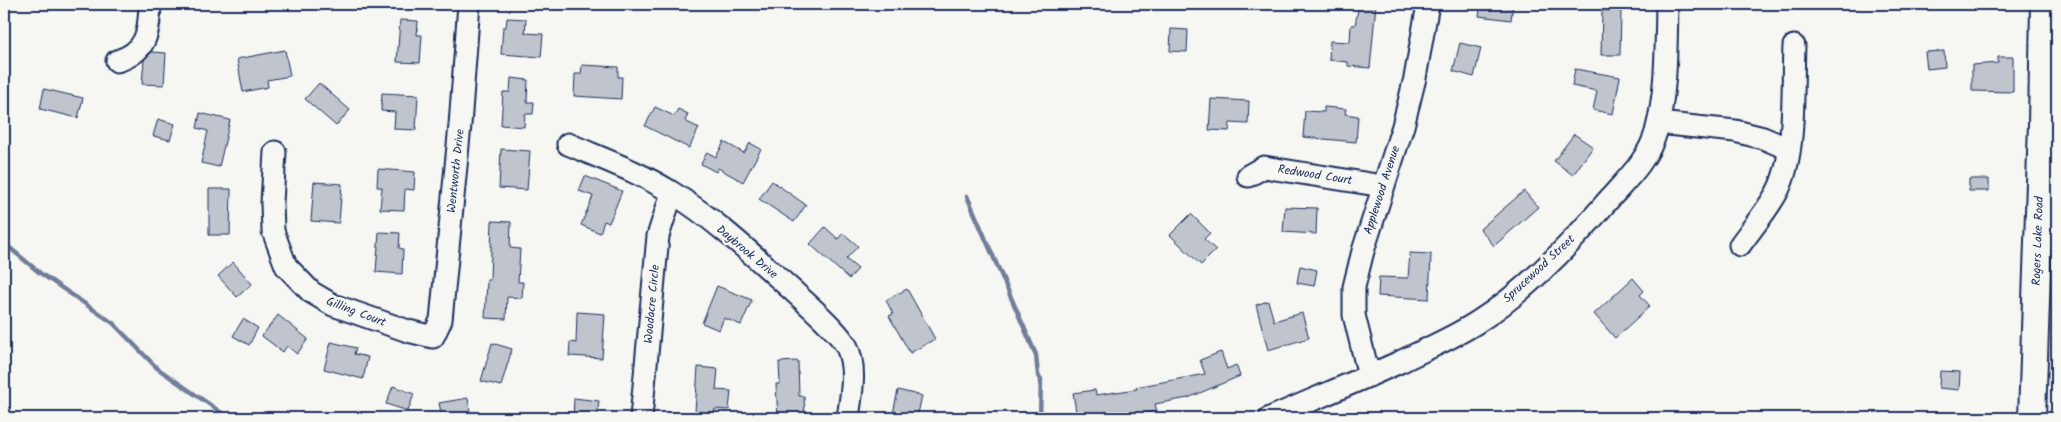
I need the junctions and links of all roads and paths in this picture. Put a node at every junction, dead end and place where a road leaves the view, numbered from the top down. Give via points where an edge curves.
1 (150, 4) edge
2 (469, 4) edge
3 (1428, 4) edge
4 (1667, 4) edge
5 (2044, 4) edge
6 (1794, 46) dead end
7 (117, 61) dead end
8 (1658, 123) junction
9 (568, 144) dead end
10 (1789, 149) junction
11 (276, 152) dead end
12 (1248, 176) dead end
13 (1383, 186) junction
14 (672, 192) junction
15 (1740, 244) dead end
16 (433, 337) joint
17 (1368, 376) junction
18 (641, 418) edge
19 (848, 418) edge
20 (1270, 418) edge
21 (2032, 418) edge

1 - 7 street via 149,25 143,45 130,57
2 - 16 street, Wentworth Drive via 441,320
3 - 13 street, Applewood Avenue via 1415,78
4 - 8 street, Sprucewood Street
5 - 21 main road, Rogers Lake Road
6 - 10 street
8 - 10 street via 1735,131
8 - 17 street, Sprucewood Street via 1649,150 1638,166 1542,269 1480,320
9 - 14 street, Daybrook Drive
10 - 15 street via 1787,167 1776,194
11 - 16 street, Gilling Court via 273,231 286,266 311,292 332,305
12 - 13 street, Redwood Court via 1264,167
13 - 17 street, Applewood Avenue via 1354,287 1354,315
14 - 18 street, Woodacre Circle via 658,236
14 - 19 street, Daybrook Drive via 739,242 804,300 840,338 847,347 852,369
17 - 20 street, Sprucewood Street

